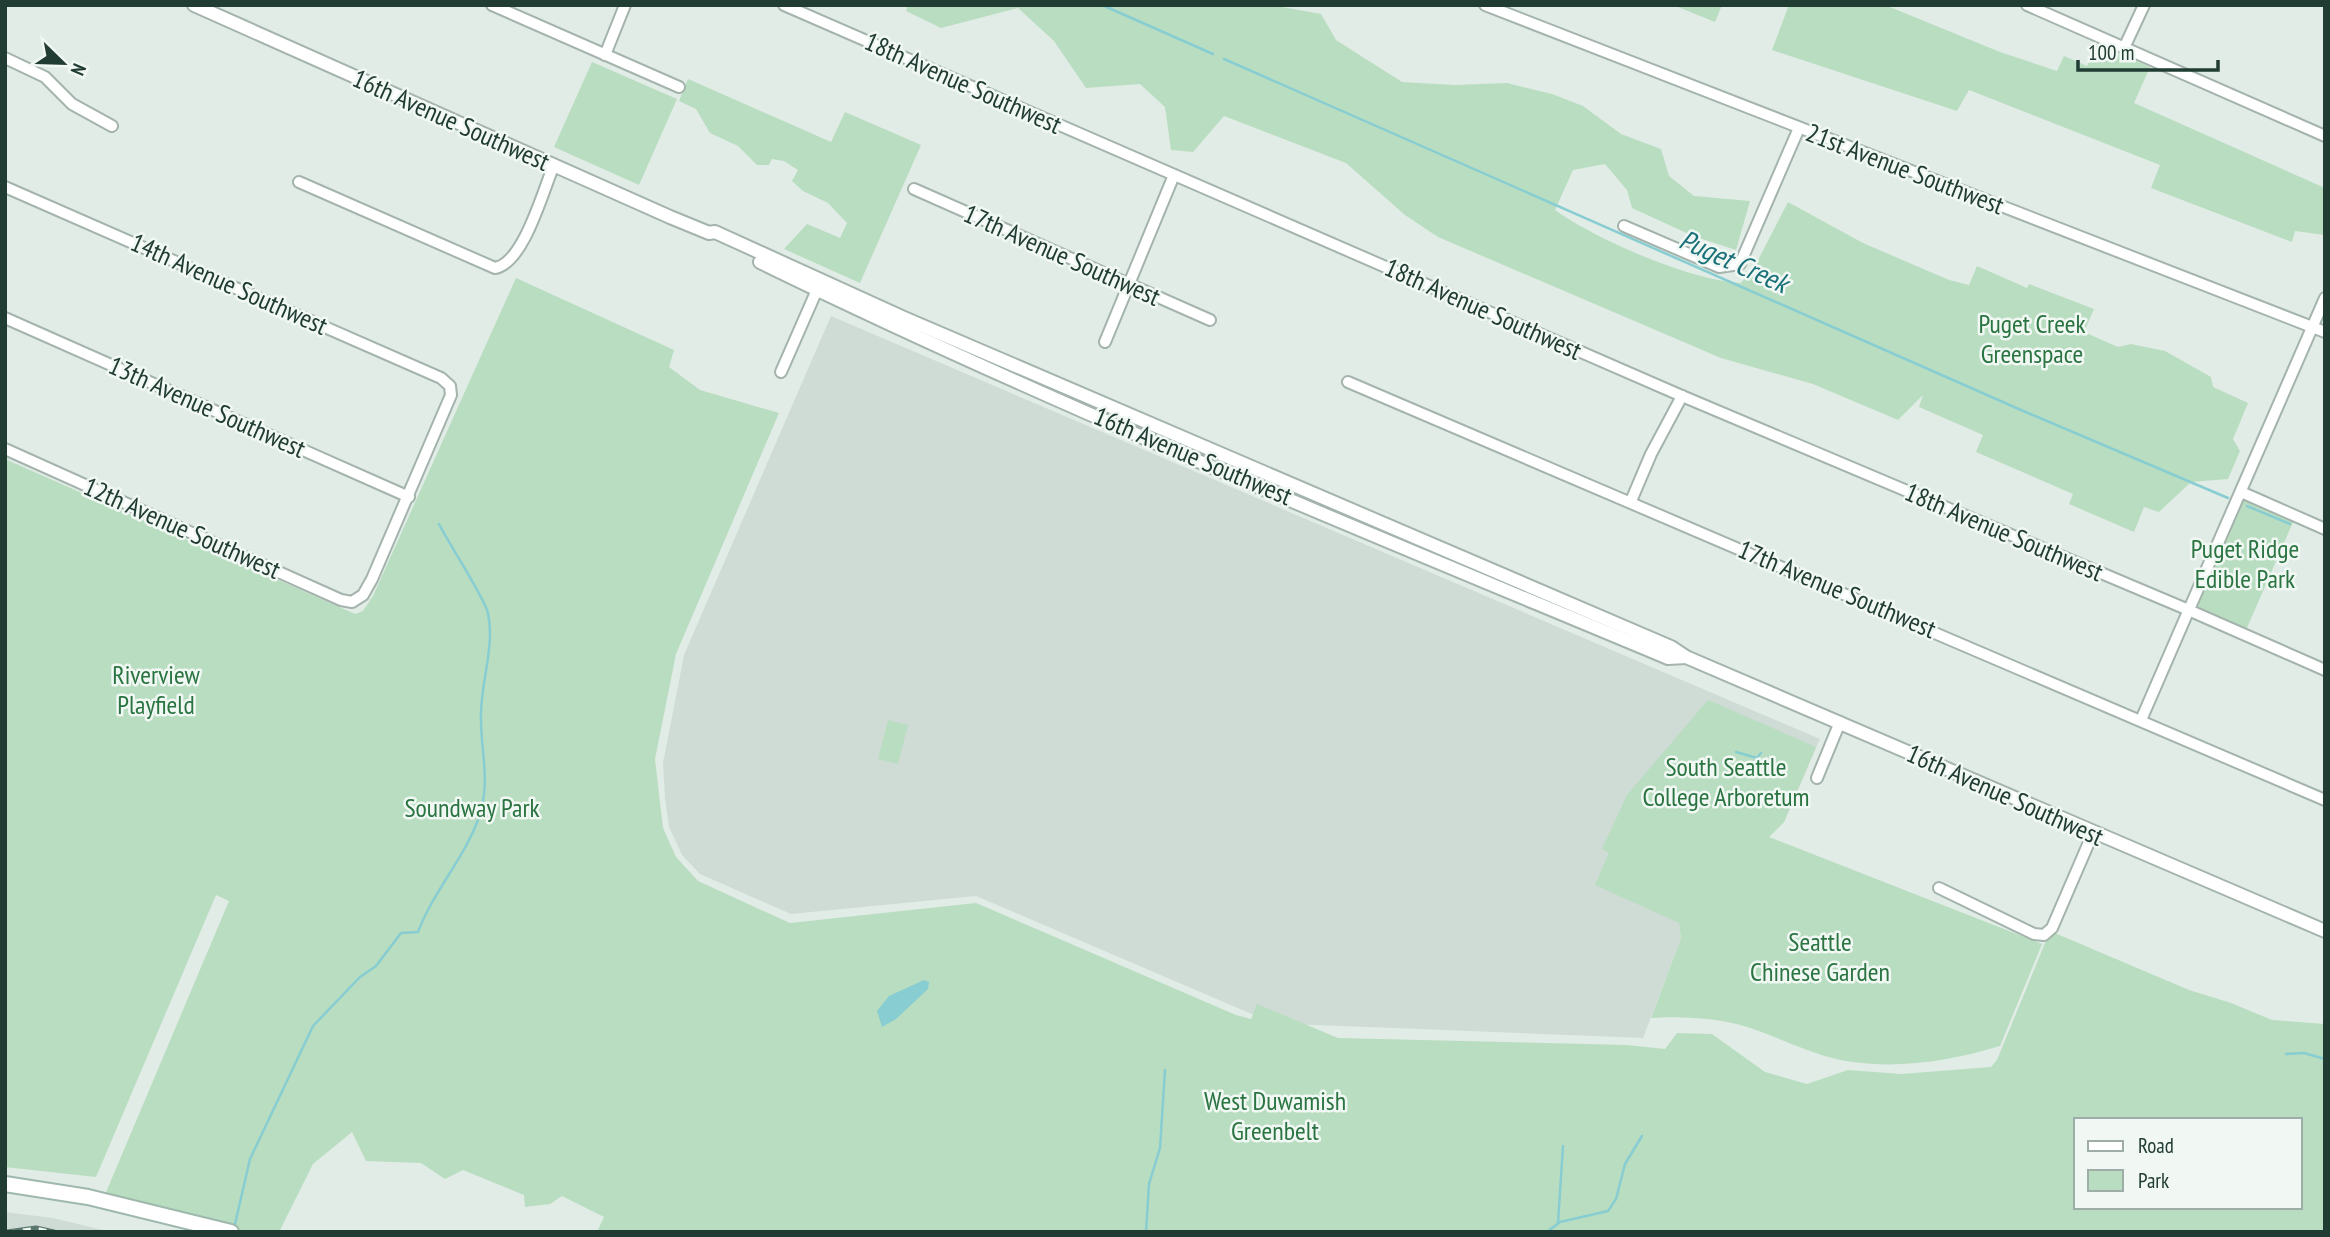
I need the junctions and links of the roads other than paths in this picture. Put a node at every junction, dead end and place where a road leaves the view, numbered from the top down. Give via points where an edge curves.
1 (194, 5) edge
2 (492, 5) edge
3 (625, 5) edge
4 (784, 5) edge
5 (1485, 5) edge
6 (2027, 5) edge
7 (2144, 5) edge
8 (2124, 48) junction
9 (605, 55) junction
10 (5, 58) edge
11 (679, 87) dead end
12 (112, 127) dead end
13 (1799, 128) junction
14 (2325, 136) edge
15 (554, 165) junction
16 (1174, 175) junction
17 (299, 182) dead end
18 (5, 187) edge
19 (914, 189) dead end
20 (1624, 226) dead end
21 (819, 285) junction
22 (1129, 285) junction
23 (2325, 298) edge
24 (5, 318) edge
25 (1210, 320) dead end
26 (2313, 327) junction
27 (2325, 331) edge
28 (1105, 342) dead end
29 (781, 372) dead end
30 (1348, 382) dead end
31 (1682, 396) junction
32 (5, 449) edge
33 (2241, 492) junction
34 (409, 497) junction
35 (1631, 501) junction
36 (2325, 529) edge
37 (2189, 609) junction
38 (2325, 670) edge
39 (2141, 720) junction
40 (1840, 722) junction
41 (1817, 778) dead end
42 (2325, 800) edge
43 (2093, 834) junction
44 (1939, 888) dead end
45 (2325, 931) edge
46 (5, 1184) edge
47 (231, 1232) edge

1 - 15 street, 16th Avenue Southwest
2 - 9 street
3 - 9 street
4 - 16 street, 18th Avenue Southwest
5 - 13 street, 21st Avenue Southwest
6 - 8 street
7 - 8 street
8 - 14 street
9 - 11 street
10 - 12 street via 45,77 72,104
13 - 20 street via 1740,264 1719,267
13 - 26 street, 21st Avenue Southwest
15 - 17 street via 519,250 507,263 488,267
15 - 21 street, 16th Avenue Southwest via 715,232
16 - 22 street
16 - 31 street, 18th Avenue Southwest
18 - 34 street, 14th Avenue Southwest via 442,377 450,386 451,400
19 - 22 street, 17th Avenue Southwest
21 - 29 street
21 - 40 street, 16th Avenue Southwest
22 - 25 street, 17th Avenue Southwest
22 - 28 street
23 - 26 street
24 - 34 street, 13th Avenue Southwest
26 - 27 street, 21st Avenue Southwest
26 - 33 street
30 - 35 street, 17th Avenue Southwest
31 - 35 street
31 - 37 street, 18th Avenue Southwest
32 - 34 street, 12th Avenue Southwest via 352,602 372,579
33 - 36 street
33 - 37 street
35 - 39 street, 17th Avenue Southwest
37 - 38 street, 18th Avenue Southwest
37 - 39 street
39 - 42 street, 17th Avenue Southwest
40 - 41 street
40 - 43 street, 16th Avenue Southwest
43 - 44 street via 2052,928 2044,935
43 - 45 street, 16th Avenue Southwest
46 - 47 main road via 88,1197

